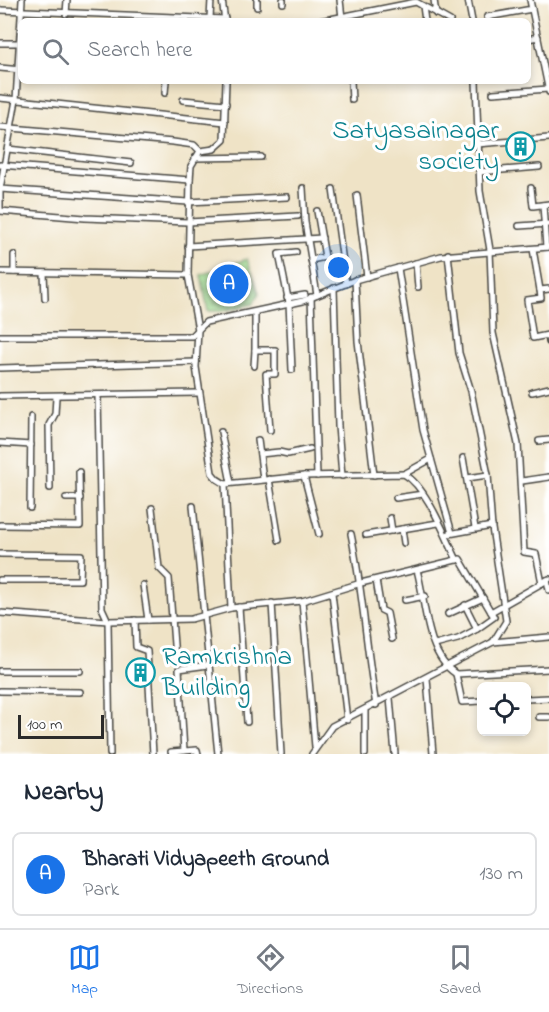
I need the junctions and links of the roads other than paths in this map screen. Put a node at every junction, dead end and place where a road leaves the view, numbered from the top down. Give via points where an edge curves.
1 (22, 0) edge
2 (67, 0) edge
3 (211, 0) edge
4 (222, 0) edge
5 (257, 0) edge
6 (340, 0) edge
7 (434, 0) edge
8 (468, 0) edge
9 (530, 0) edge
10 (409, 2) edge
11 (423, 6) junction
12 (257, 7) dead end
13 (532, 9) junction
14 (0, 10) edge
15 (21, 11) junction
16 (66, 14) junction
17 (436, 14) junction
18 (21, 18) edge
19 (210, 18) joint
20 (225, 18) edge
21 (342, 18) joint
22 (425, 18) edge
23 (443, 18) edge
24 (471, 18) edge
25 (487, 18) edge
26 (538, 37) junction
27 (531, 38) edge
28 (0, 43) edge
29 (18, 43) edge
30 (0, 68) edge
31 (18, 70) edge
32 (18, 80) edge
33 (548, 80) edge
34 (166, 84) edge
35 (226, 84) edge
36 (351, 84) edge
37 (476, 84) edge
38 (549, 90) edge
39 (165, 93) dead end
40 (493, 93) dead end
41 (0, 98) edge
42 (16, 100) junction
43 (183, 100) dead end
44 (352, 100) dead end
45 (226, 104) junction
46 (225, 122) junction
47 (0, 127) edge
48 (11, 127) junction
49 (549, 138) edge
50 (477, 144) junction
51 (200, 151) junction
52 (5, 153) edge
53 (261, 157) dead end
54 (195, 158) junction
55 (130, 163) dead end
56 (2, 165) edge
57 (539, 167) dead end
58 (479, 172) junction
59 (190, 180) junction
60 (303, 188) dead end
61 (531, 188) dead end
62 (0, 189) edge
63 (333, 189) dead end
64 (357, 195) dead end
65 (288, 197) dead end
66 (188, 202) junction
67 (546, 204) edge
68 (0, 208) edge
69 (317, 211) dead end
70 (298, 216) dead end
71 (188, 222) junction
72 (547, 224) edge
73 (519, 226) dead end
74 (308, 238) junction
75 (322, 238) junction
76 (188, 246) junction
77 (547, 247) edge
78 (533, 249) junction
79 (490, 250) junction
80 (296, 252) dead end
81 (448, 254) junction
82 (14, 255) dead end
83 (311, 260) junction
84 (416, 263) junction
85 (398, 268) junction
86 (0, 272) edge
87 (14, 272) junction
88 (44, 273) junction
89 (188, 275) junction
90 (367, 278) junction
91 (355, 280) junction
92 (346, 284) junction
93 (418, 287) dead end
94 (334, 288) junction
95 (549, 289) edge
96 (540, 290) junction
97 (311, 296) junction
98 (45, 298) dead end
99 (288, 301) junction
100 (255, 312) junction
101 (198, 330) junction
102 (0, 336) edge
103 (549, 342) edge
104 (255, 350) junction
105 (196, 362) junction
106 (254, 366) dead end
107 (0, 368) edge
108 (292, 370) dead end
109 (549, 388) edge
110 (532, 392) dead end
111 (199, 393) junction
112 (98, 395) junction
113 (0, 396) edge
114 (56, 397) junction
115 (31, 417) dead end
116 (270, 430) dead end
117 (220, 432) dead end
118 (258, 440) dead end
119 (549, 440) edge
120 (539, 441) dead end
121 (0, 443) edge
122 (31, 445) junction
123 (310, 449) dead end
124 (260, 454) junction
125 (463, 458) dead end
126 (431, 459) junction
127 (79, 472) dead end
128 (404, 474) junction
129 (374, 475) junction
130 (488, 475) junction
131 (304, 476) junction
132 (317, 476) junction
133 (342, 476) junction
134 (549, 477) edge
135 (467, 478) junction
136 (266, 479) junction
137 (522, 481) junction
138 (228, 483) junction
139 (50, 488) dead end
140 (423, 494) junction
141 (66, 498) dead end
142 (80, 498) junction
143 (396, 498) dead end
144 (193, 506) dead end
145 (30, 508) dead end
146 (152, 508) dead end
147 (390, 518) dead end
148 (438, 523) junction
149 (0, 525) edge
150 (492, 526) junction
151 (475, 528) junction
152 (402, 529) junction
153 (392, 531) junction
154 (452, 533) junction
155 (319, 534) dead end
156 (351, 534) dead end
157 (366, 535) dead end
158 (444, 535) junction
159 (279, 540) dead end
160 (404, 543) dead end
161 (0, 554) edge
162 (457, 560) junction
163 (417, 570) junction
164 (0, 580) edge
165 (376, 580) junction
166 (546, 580) edge
167 (361, 583) junction
168 (143, 585) dead end
169 (549, 590) edge
170 (332, 593) junction
171 (425, 596) junction
172 (483, 597) junction
173 (405, 600) dead end
174 (302, 601) junction
175 (272, 603) junction
176 (465, 605) junction
177 (504, 606) junction
178 (239, 607) junction
179 (231, 608) junction
180 (491, 612) junction
181 (0, 613) edge
182 (447, 614) dead end
183 (203, 615) junction
184 (173, 619) junction
185 (135, 620) junction
186 (148, 620) junction
187 (108, 621) junction
188 (477, 629) junction
189 (549, 637) edge
190 (392, 639) dead end
191 (494, 642) junction
192 (435, 645) junction
193 (175, 658) dead end
194 (208, 665) junction
195 (446, 668) junction
196 (549, 669) edge
197 (0, 671) edge
198 (80, 671) dead end
199 (456, 674) junction
200 (427, 678) junction
201 (0, 690) edge
202 (80, 692) dead end
203 (390, 698) junction
204 (549, 698) edge
205 (531, 699) edge
206 (477, 701) edge
207 (376, 705) junction
208 (365, 711) junction
209 (539, 717) dead end
210 (549, 717) edge
211 (347, 720) junction
212 (247, 722) dead end
213 (315, 747) junction
214 (184, 751) junction
215 (171, 752) dead end
216 (110, 754) edge
217 (153, 754) edge
218 (198, 754) edge
219 (218, 754) edge
220 (281, 754) edge
221 (312, 754) edge
222 (364, 754) edge
223 (395, 754) edge
224 (433, 754) edge

1 - 15 street
2 - 16 street
3 - 19 street
4 - 20 street
5 - 12 street
6 - 21 street
7 - 17 street
8 - 24 street
9 - 13 street
10 - 11 street
10 - 21 street
11 - 17 street
11 - 22 street
13 - 25 street
13 - 26 street
14 - 15 street
15 - 16 street
15 - 18 street
16 - 19 street
17 - 23 street
26 - 27 street
26 - 33 street
28 - 29 street
30 - 31 street
32 - 42 street
33 - 38 street
34 - 39 street
35 - 45 street
36 - 44 street
37 - 50 street
38 - 40 street
41 - 42 street
42 - 46 street
42 - 48 street
43 - 45 street
45 - 46 street
46 - 51 street via 224,140 214,149
47 - 48 street
48 - 51 street via 173,142 194,145
48 - 52 street
49 - 50 street
50 - 58 street
51 - 54 street
52 - 55 street
52 - 56 street
53 - 54 street
54 - 59 street
56 - 59 street
56 - 62 street
57 - 58 street
58 - 79 street
59 - 66 street
60 - 74 street
61 - 67 street via 533,206
62 - 66 street
62 - 68 street
63 - 92 street
64 - 90 street
65 - 66 street
66 - 71 street
67 - 72 street
68 - 71 street via 85,218
69 - 75 street
70 - 71 street
71 - 76 street
72 - 73 street
72 - 77 street
74 - 75 street
74 - 76 street
74 - 83 street
75 - 83 street via 325,257
76 - 89 street
77 - 78 street
78 - 79 street
78 - 96 street
79 - 81 street
79 - 137 street via 493,333 513,415
80 - 99 street via 279,254
81 - 84 street
81 - 130 street via 459,353
82 - 87 street
83 - 97 street
84 - 85 street
84 - 93 street
85 - 90 street
85 - 126 street via 418,404
86 - 87 street
87 - 88 street
88 - 89 street
88 - 98 street
89 - 101 street
90 - 91 street
91 - 92 street
91 - 129 street
92 - 94 street
94 - 97 street
94 - 133 street
95 - 96 street
96 - 103 street via 541,298 527,300 533,338 548,335
97 - 99 street
97 - 132 street
99 - 100 street
99 - 108 street
100 - 101 street via 206,322
100 - 104 street
101 - 102 street via 192,336
101 - 105 street
104 - 106 street
104 - 116 street via 275,351 275,374 266,374
105 - 107 street
105 - 111 street
109 - 110 street
111 - 112 street
111 - 138 street via 210,464 217,480
112 - 114 street
112 - 187 street via 102,608
113 - 114 street
114 - 139 street via 56,414 49,425
115 - 122 street
117 - 138 street
118 - 124 street
119 - 120 street
121 - 122 street
122 - 145 street
123 - 124 street
124 - 136 street
125 - 135 street
126 - 128 street
126 - 154 street
127 - 142 street
128 - 129 street
128 - 140 street
129 - 133 street
130 - 135 street
130 - 150 street
131 - 132 street
131 - 136 street
131 - 155 street
132 - 133 street
134 - 137 street
135 - 151 street
136 - 138 street
136 - 159 street
137 - 166 street via 524,552 536,554
138 - 179 street
140 - 143 street
140 - 148 street
141 - 142 street
142 - 149 street via 80,526
144 - 183 street
146 - 184 street via 159,568 169,578
147 - 153 street
148 - 152 street
148 - 158 street
150 - 151 street
150 - 177 street
151 - 154 street
152 - 153 street
152 - 160 street
153 - 157 street
154 - 158 street
156 - 167 street
158 - 162 street
161 - 164 street via 81,555 80,580
162 - 163 street
162 - 172 street via 460,559
163 - 165 street
163 - 171 street
165 - 167 street
165 - 190 street via 381,610 387,613
166 - 169 street
166 - 177 street
167 - 170 street
167 - 207 street
168 - 186 street
170 - 174 street
170 - 211 street
171 - 173 street
171 - 192 street
172 - 176 street
172 - 180 street
174 - 175 street
174 - 213 street
175 - 178 street
175 - 220 street
176 - 182 street
176 - 188 street
177 - 180 street
177 - 191 street via 506,621
178 - 179 street
178 - 212 street
179 - 183 street
180 - 188 street via 494,617
181 - 187 street
183 - 184 street
183 - 194 street
184 - 186 street
184 - 193 street
185 - 186 street
185 - 187 street
185 - 217 street via 136,647 147,651
187 - 216 street
188 - 192 street
189 - 191 street
191 - 195 street
192 - 195 street
194 - 214 street via 179,669
194 - 219 street
195 - 199 street
195 - 200 street
196 - 199 street
197 - 198 street
199 - 206 street via 462,702
200 - 203 street
200 - 224 street
201 - 202 street
203 - 207 street
203 - 223 street
204 - 205 street
207 - 208 street
208 - 211 street
208 - 222 street
209 - 210 street
211 - 213 street via 332,726
213 - 221 street
214 - 215 street
214 - 218 street via 197,750

